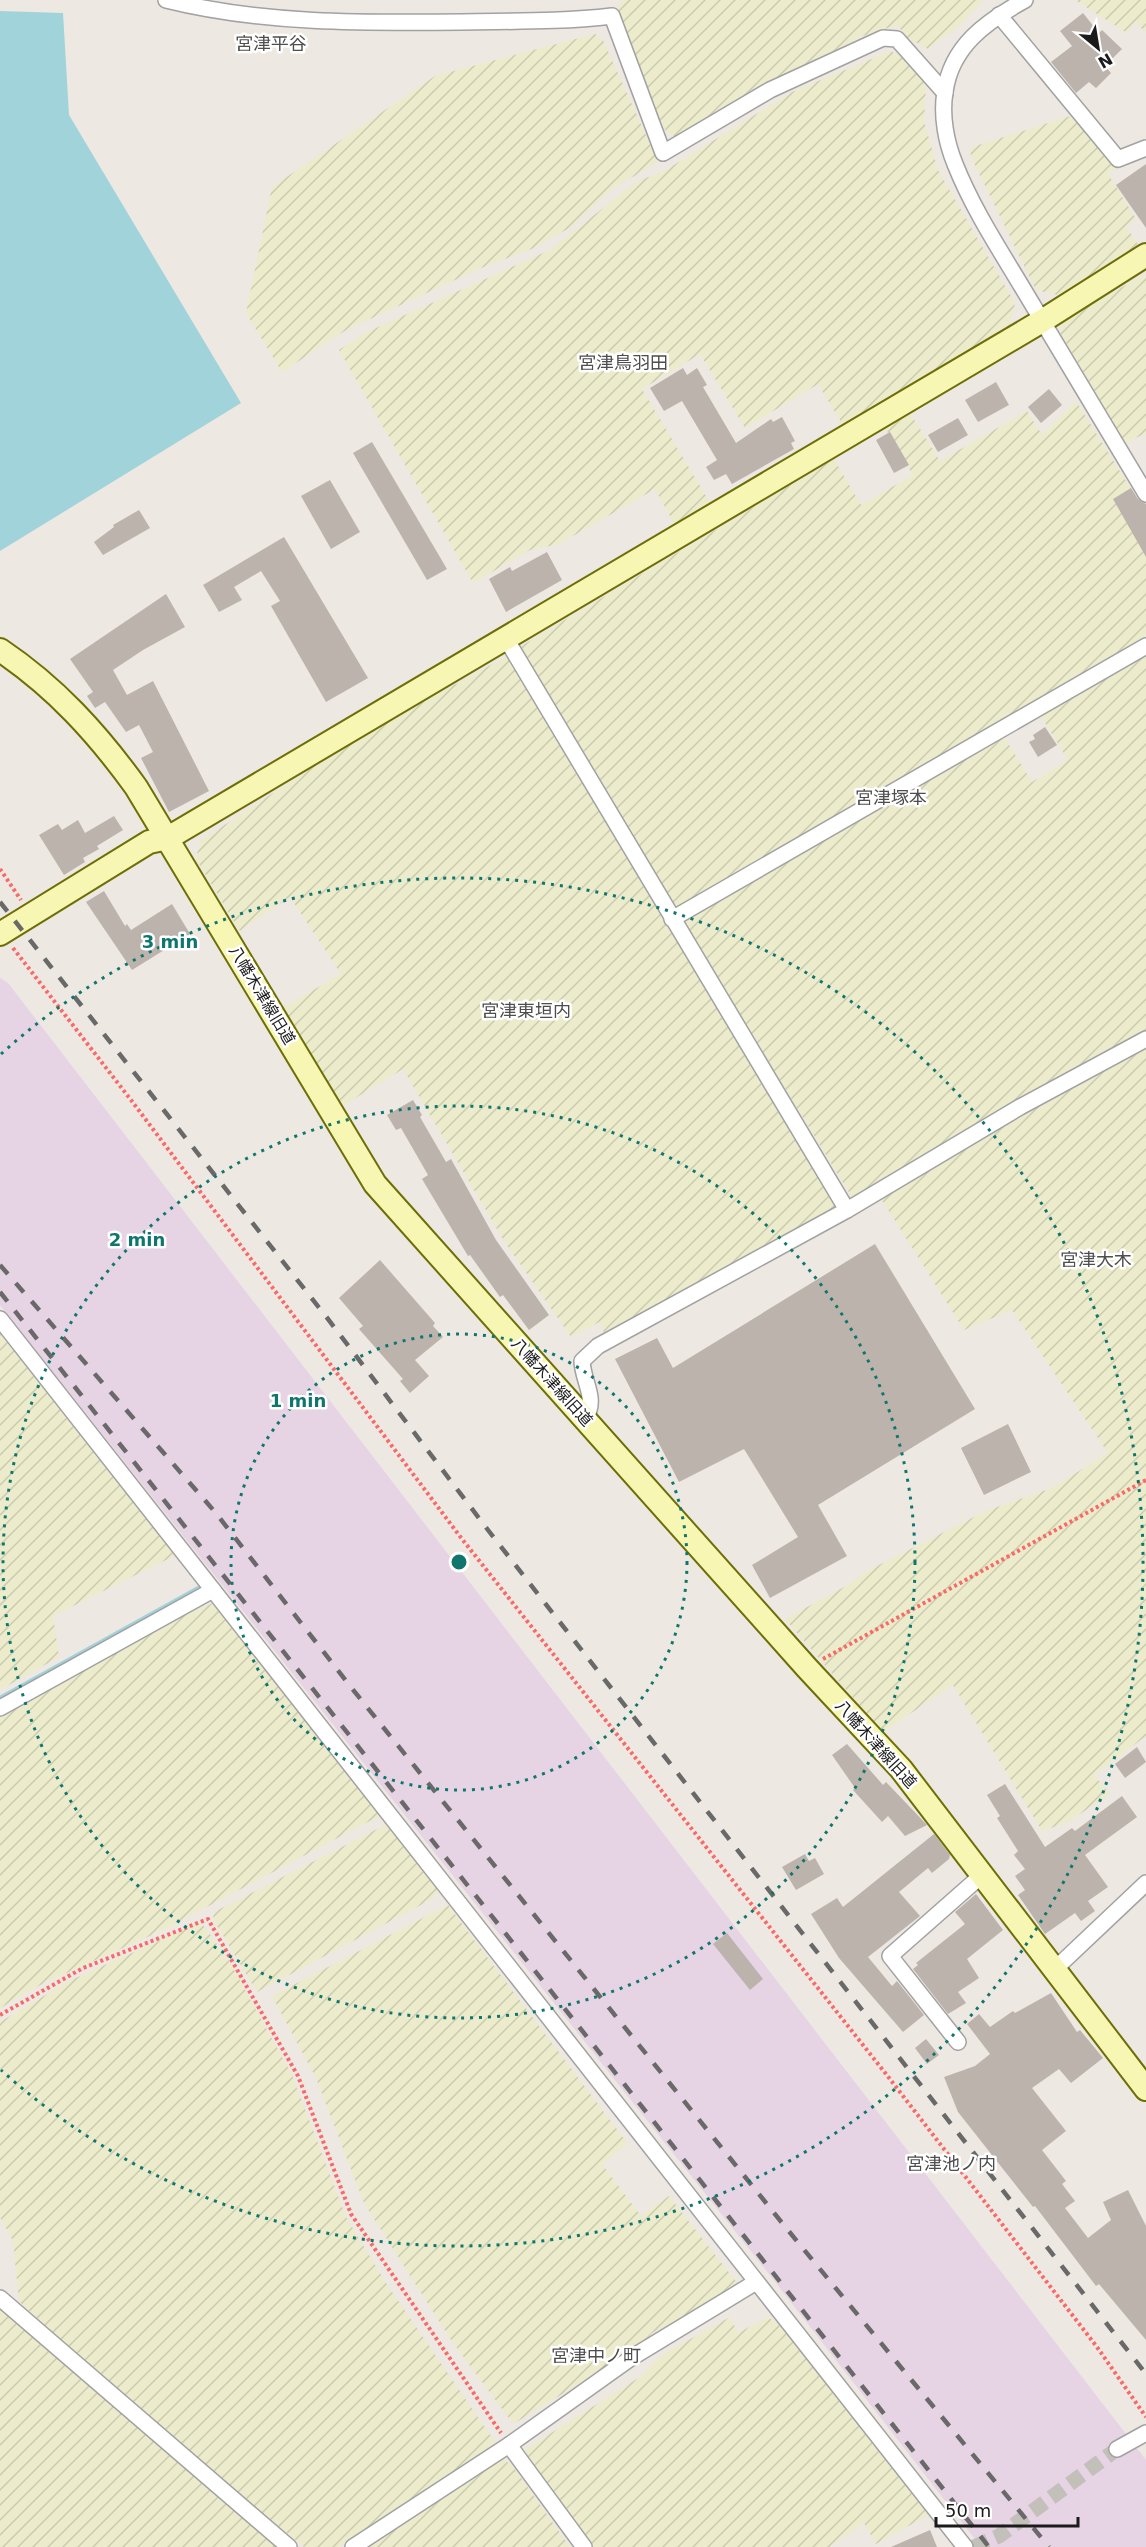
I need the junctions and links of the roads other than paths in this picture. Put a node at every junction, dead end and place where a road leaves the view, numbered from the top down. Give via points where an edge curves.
1 (166, 0) edge
2 (1025, 0) edge
3 (999, 15) junction
4 (945, 93) junction
5 (1146, 148) edge
6 (1146, 255) edge
7 (1042, 321) junction
8 (1146, 494) edge
9 (505, 637) junction
10 (1146, 646) edge
11 (0, 650) edge
12 (168, 838) junction
13 (672, 919) junction
14 (1, 934) edge
15 (1146, 1039) edge
16 (847, 1210) junction
17 (0, 1319) edge
18 (585, 1419) junction
19 (213, 1590) junction
20 (0, 1708) edge
21 (982, 1875) junction
22 (1146, 1883) edge
23 (1055, 1969) junction
24 (958, 2042) dead end
25 (1146, 2089) edge
26 (756, 2282) junction
27 (1, 2296) edge
28 (1146, 2433) edge
29 (509, 2445) junction
30 (1117, 2449) tunnel mouth
31 (289, 2547) edge
32 (353, 2547) edge
33 (584, 2547) edge
34 (965, 2547) edge

1 - 4 street via 198,9 287,19 390,23 612,16 663,153 770,90 883,38 897,39
2 - 3 street
3 - 4 street via 962,49
3 - 5 street via 1118,159
4 - 7 street via 946,133 955,164 976,210
6 - 7 street
7 - 8 street
7 - 9 street
9 - 12 street
9 - 13 street
10 - 13 street
11 - 12 street, 八幡木津線旧道 via 67,702 104,742
12 - 14 street via 149,842
12 - 18 street, 八幡木津線旧道 via 375,1184
13 - 16 street
15 - 16 street via 1020,1107
16 - 18 street via 586,1355 582,1367 590,1389 591,1409
17 - 19 street
18 - 21 street, 八幡木津線旧道 via 901,1769
19 - 20 street
19 - 26 street
21 - 23 street, 八幡木津線旧道
21 - 24 street via 890,1956
22 - 23 street
23 - 25 street, 八幡木津線旧道
26 - 29 street via 630,2358
26 - 34 street
27 - 31 street
28 - 30 street
29 - 32 street
29 - 33 street

